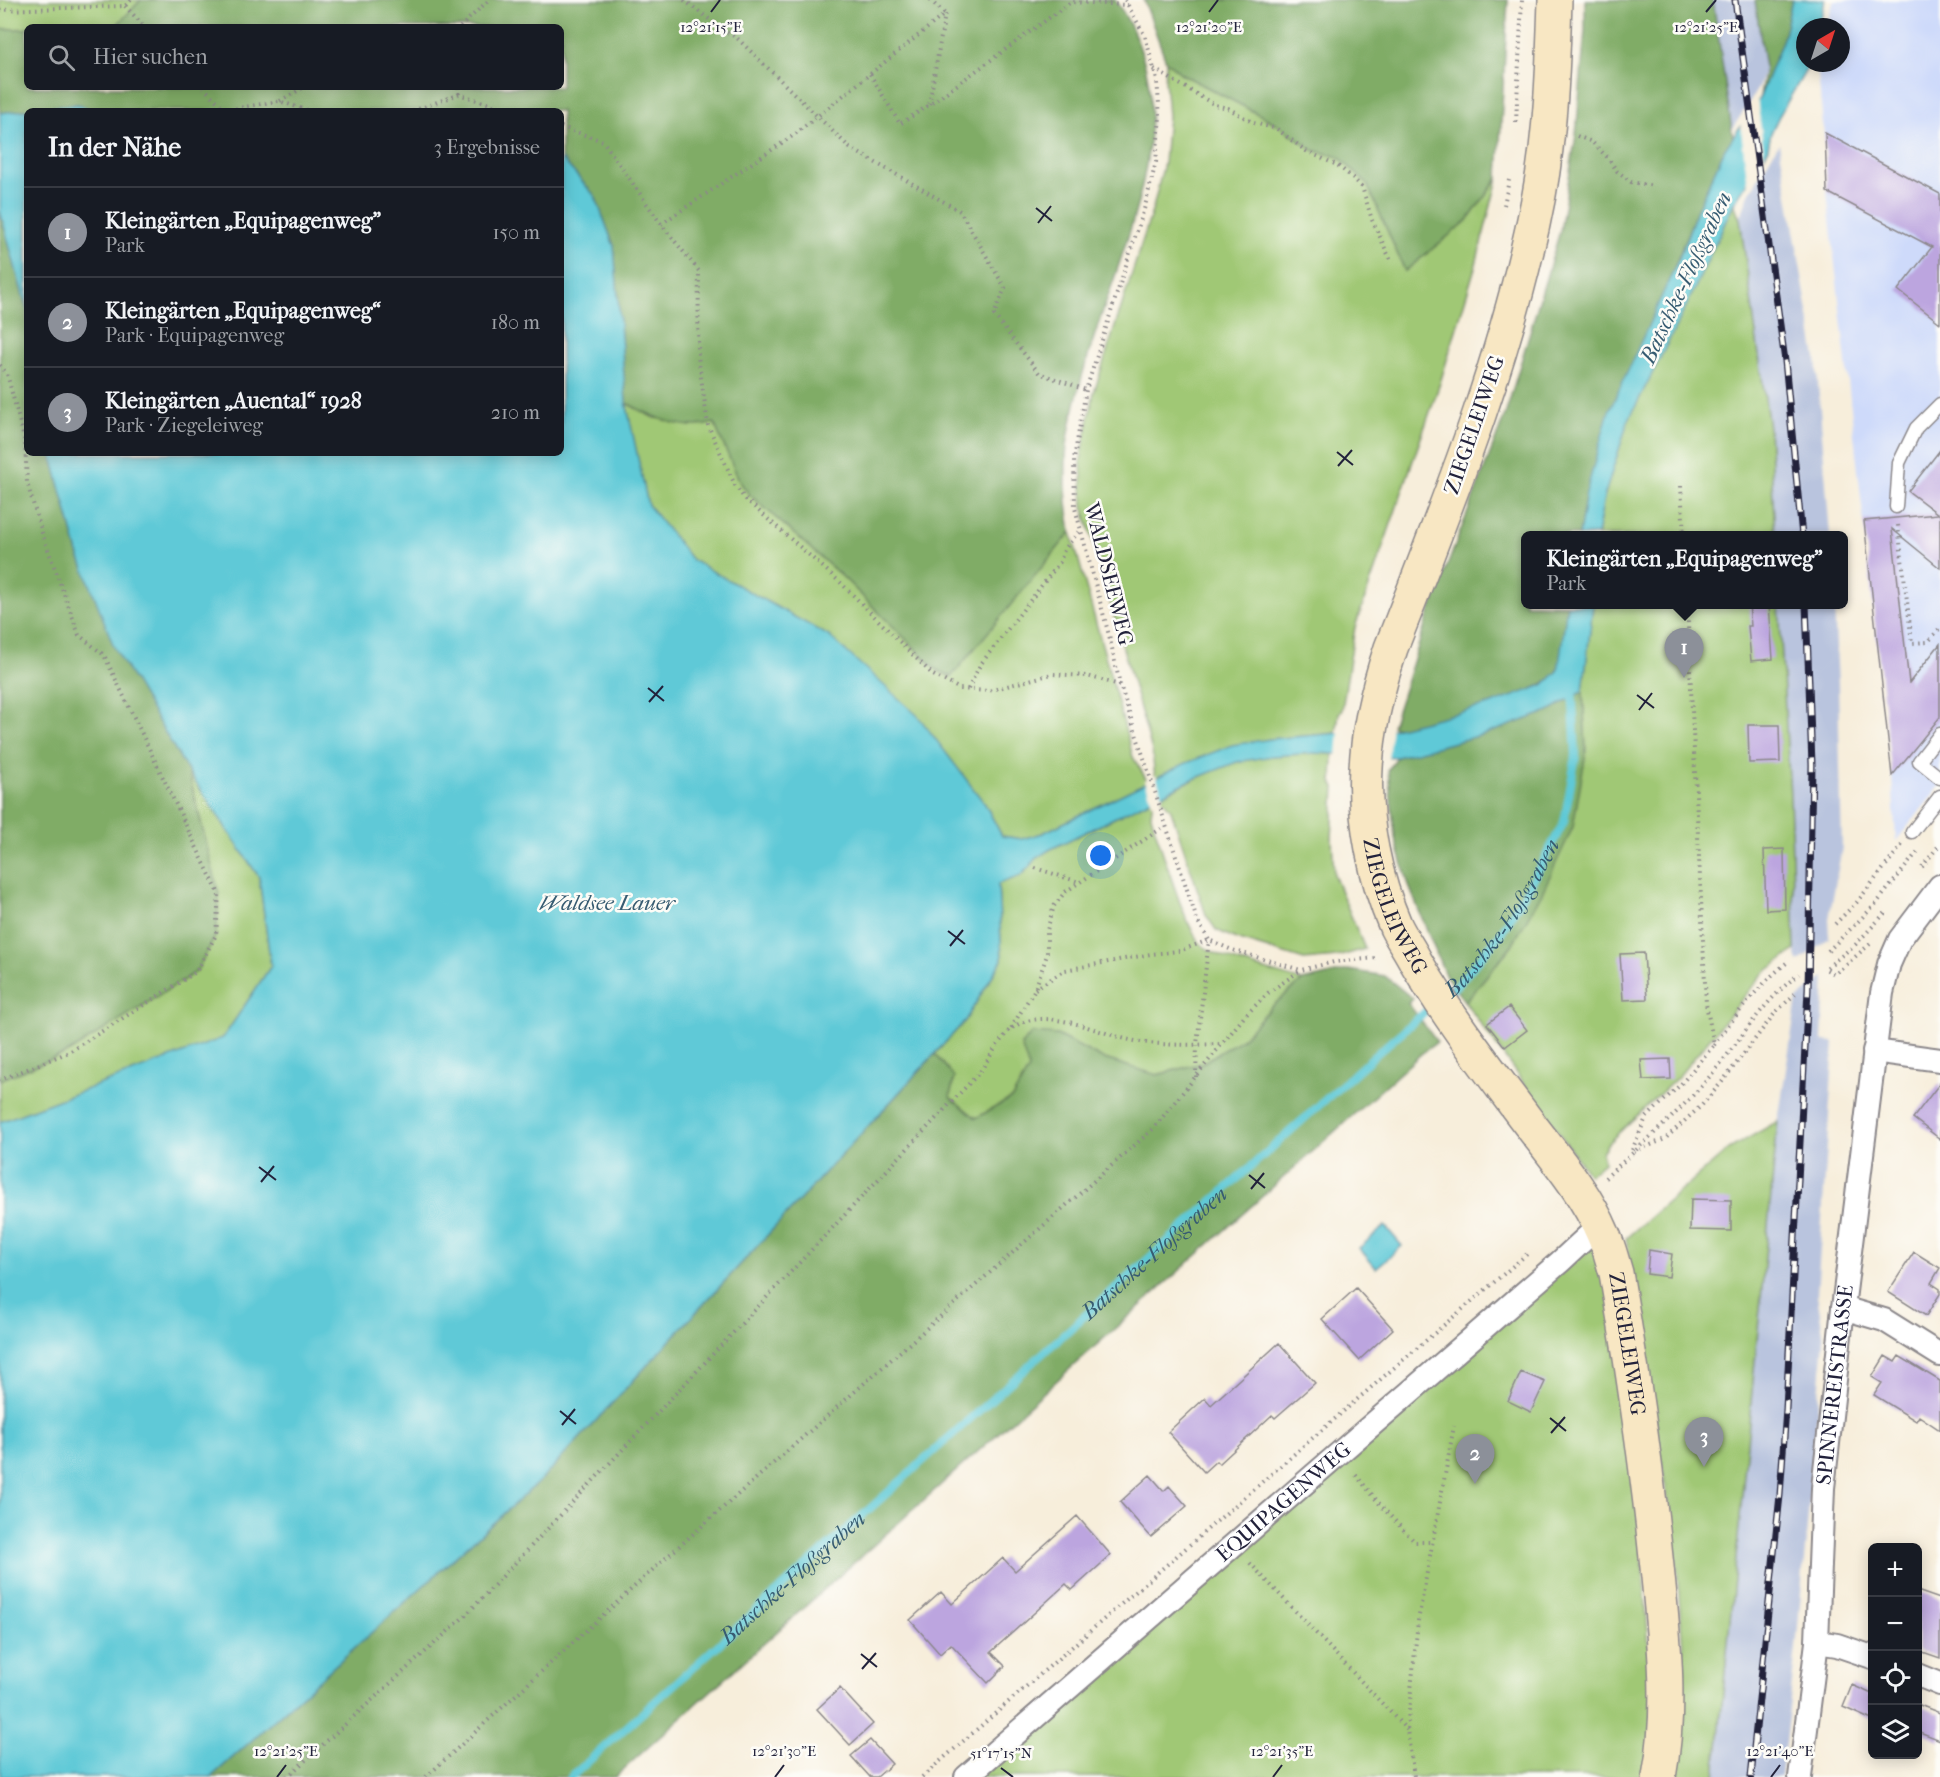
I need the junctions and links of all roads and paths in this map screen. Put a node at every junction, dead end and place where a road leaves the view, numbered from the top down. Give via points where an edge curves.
1 (130, 0) edge
2 (489, 0) edge
3 (684, 0) edge
4 (930, 0) edge
5 (1125, 0) edge
6 (1522, 0) edge
7 (1555, 0) edge
8 (1130, 2) edge
9 (125, 6) junction
10 (0, 10) edge
11 (945, 14) junction
12 (142, 24) edge
13 (463, 24) edge
14 (1154, 69) junction
15 (870, 74) junction
16 (206, 90) edge
17 (299, 90) edge
18 (458, 90) edge
19 (459, 94) junction
20 (279, 101) junction
21 (928, 105) junction
22 (224, 108) edge
23 (238, 108) edge
24 (300, 108) edge
25 (421, 108) edge
26 (502, 108) edge
27 (818, 116) junction
28 (564, 128) edge
29 (1532, 128) junction
30 (1511, 171) dead end
31 (1654, 186) dead end
32 (1501, 216) dead end
33 (662, 224) junction
34 (1392, 263) dead end
35 (0, 365) edge
36 (1086, 390) junction
37 (1940, 404) edge
38 (24, 438) edge
39 (26, 456) edge
40 (1682, 486) dead end
41 (1896, 507) joint
42 (1080, 530) junction
43 (1684, 531) edge
44 (1687, 609) edge
45 (1940, 628) edge
46 (1120, 685) junction
47 (968, 689) junction
48 (1940, 734) edge
49 (1940, 778) edge
50 (1940, 796) edge
51 (1165, 826) junction
52 (1912, 832) joint
53 (1924, 843) dead end
54 (1940, 844) edge
55 (1035, 868) dead end
56 (1920, 870) dead end
57 (1079, 882) junction
58 (1940, 886) edge
59 (1892, 905) dead end
60 (1835, 924) dead end
61 (1209, 940) junction
62 (1828, 951) dead end
63 (1861, 952) dead end
64 (1377, 958) dead end
65 (1789, 961) dead end
66 (1301, 970) junction
67 (1798, 974) dead end
68 (1035, 989) junction
69 (1798, 991) dead end
70 (1011, 1029) junction
71 (1197, 1044) junction
72 (1222, 1044) junction
73 (1714, 1045) junction
74 (1874, 1051) junction
75 (1940, 1060) edge
76 (1196, 1078) junction
77 (0, 1080) edge
78 (1631, 1154) junction
79 (1597, 1185) dead end
80 (1604, 1234) junction
81 (1528, 1253) dead end
82 (1843, 1308) junction
83 (1940, 1354) edge
84 (1454, 1426) dead end
85 (1356, 1475) dead end
86 (1433, 1542) junction
87 (1233, 1545) junction
88 (1817, 1642) junction
89 (1868, 1656) edge
90 (1922, 1677) edge
91 (1940, 1684) edge
92 (1407, 1730) junction
93 (1414, 1776) edge
94 (287, 1777) edge
95 (426, 1777) edge
96 (922, 1777) edge
97 (966, 1777) edge
98 (1659, 1777) edge
99 (1800, 1777) edge

1 - 9 path
2 - 13 path
3 - 27 path via 737,38
4 - 11 path
5 - 8 path, WALDSEEWEG
6 - 29 path
7 - 29 main road, ZIEGELEIWEG
8 - 14 path, WALDSEEWEG
8 - 21 path via 1071,2
9 - 10 path
9 - 12 path
11 - 15 path
11 - 21 path
14 - 34 path via 1215,105 1277,129 1306,152 1337,165 1353,178 1362,187
14 - 36 path, WALDSEEWEG via 1160,116 1156,162
15 - 21 path via 900,124
15 - 27 path
16 - 22 path
17 - 20 path
18 - 19 path
19 - 25 path
19 - 26 path
20 - 23 path
20 - 24 path
27 - 33 path
27 - 36 path via 850,148 960,211 1005,288 994,315 1039,374
28 - 33 path via 603,141
29 - 31 path via 1576,135 1592,142 1631,182
29 - 80 main road, ZIEGELEIWEG via 1539,193 1504,340 1379,685 1365,770 1372,847 1396,927 1449,1015 1584,1197
30 - 32 path
33 - 47 path via 699,271 698,356 708,425 735,485 744,498 841,583 933,675
35 - 38 path via 7,374
36 - 42 path, WALDSEEWEG via 1074,459 1075,507
37 - 41 lane via 1916,428 1899,463
39 - 77 path via 27,483 79,635 104,655 219,894 216,935 196,972 69,1052
40 - 43 path
41 - 45 path via 1912,643 1928,642
42 - 46 path, WALDSEEWEG
42 - 47 path via 980,665
44 - 73 path via 1706,1004
46 - 47 path via 1087,676 1052,674 988,691
46 - 51 path, WALDSEEWEG
48 - 49 lane via 1919,761
50 - 52 lane
51 - 57 path
51 - 61 path, WALDSEEWEG via 1197,920
52 - 60 path
53 - 62 path via 1875,905
54 - 56 path
55 - 57 path
57 - 68 path via 1054,906 1047,930 1047,955
58 - 74 street, SPINNEREISTRASSE via 1900,939 1889,964
59 - 63 path via 1825,969 1835,974
61 - 66 path
61 - 68 path via 1179,951 1065,970
61 - 71 path
64 - 66 path
65 - 73 path via 1769,976
66 - 72 path via 1268,993
67 - 78 path via 1765,1004 1693,1095
68 - 70 path
69 - 78 path via 1774,1013 1702,1105 1665,1139
70 - 71 path via 1027,1021 1055,1020 1131,1041
70 - 94 path via 971,1081 466,1615
71 - 72 path
71 - 76 path
72 - 76 path
73 - 78 path via 1682,1084 1646,1118
74 - 75 street
74 - 82 street, SPINNEREISTRASSE
76 - 95 path via 1153,1129 659,1564
78 - 79 path
80 - 87 street, EQUIPAGENWEG via 1588,1236
80 - 98 main road, ZIEGELEIWEG via 1624,1320 1653,1523 1666,1717
81 - 96 path
82 - 83 street via 1884,1320
82 - 88 street, SPINNEREISTRASSE via 1823,1488
84 - 86 path
85 - 86 path via 1415,1542
86 - 92 path via 1418,1621
87 - 92 path
87 - 97 street, EQUIPAGENWEG
88 - 89 street
88 - 99 street, SPINNEREISTRASSE
90 - 91 street
92 - 93 path

